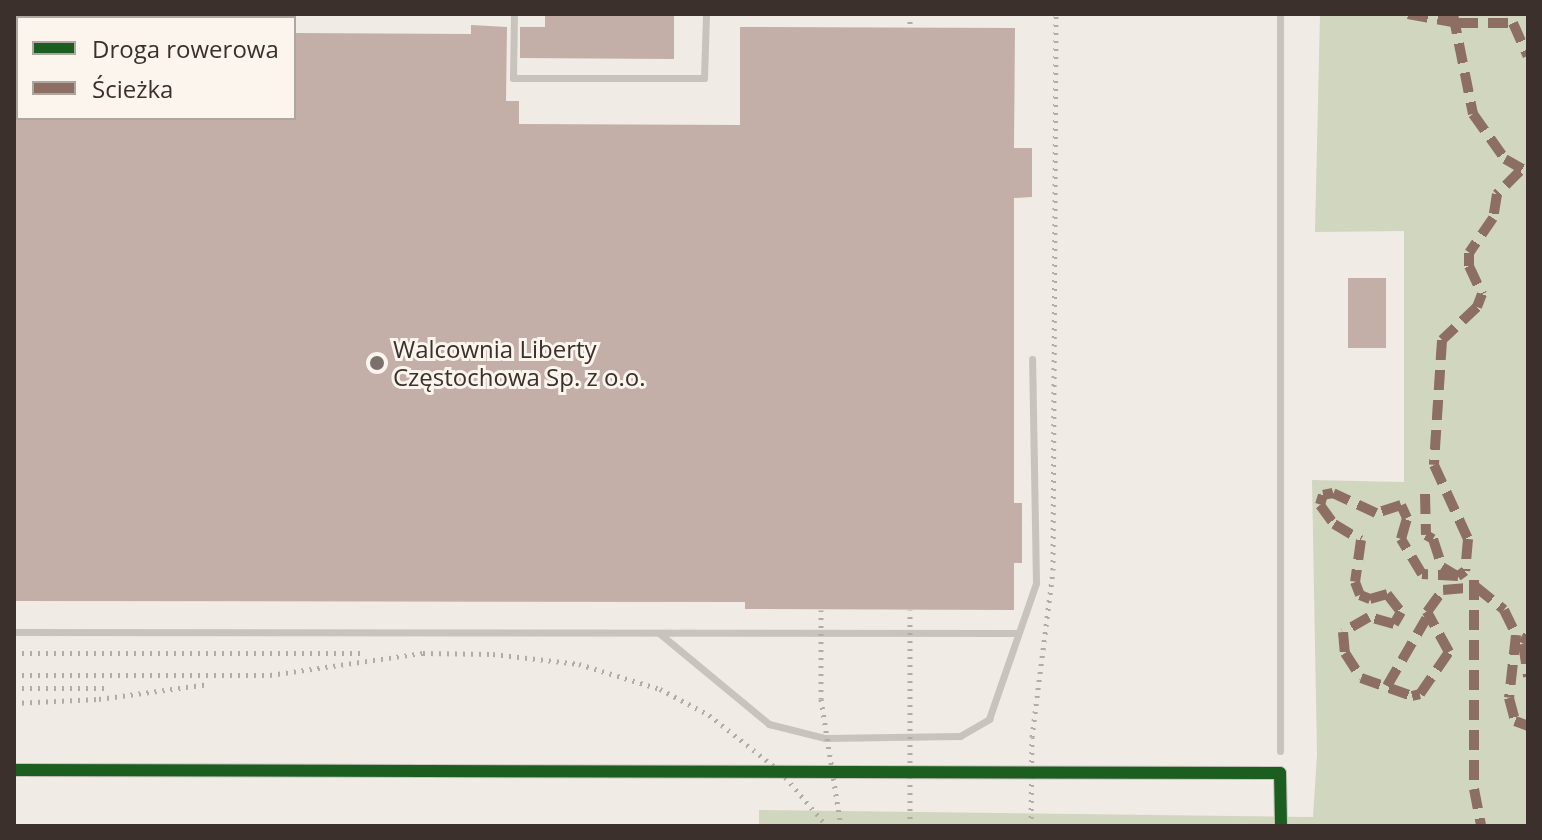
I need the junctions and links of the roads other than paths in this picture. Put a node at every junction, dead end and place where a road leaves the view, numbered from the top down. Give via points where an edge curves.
1 (514, 14) edge
2 (706, 14) edge
3 (1280, 14) edge
4 (1032, 359) dead end
5 (14, 632) edge
6 (659, 633) junction
7 (1015, 633) junction
8 (1280, 751) dead end
9 (14, 770) edge
10 (1281, 826) edge

1 - 2 lane via 513,78 704,78
3 - 8 lane
4 - 7 lane via 1036,583
5 - 6 lane
6 - 7 lane
6 - 7 lane via 769,724 825,738 960,736 989,719 1007,677
9 - 10 street via 1280,773

